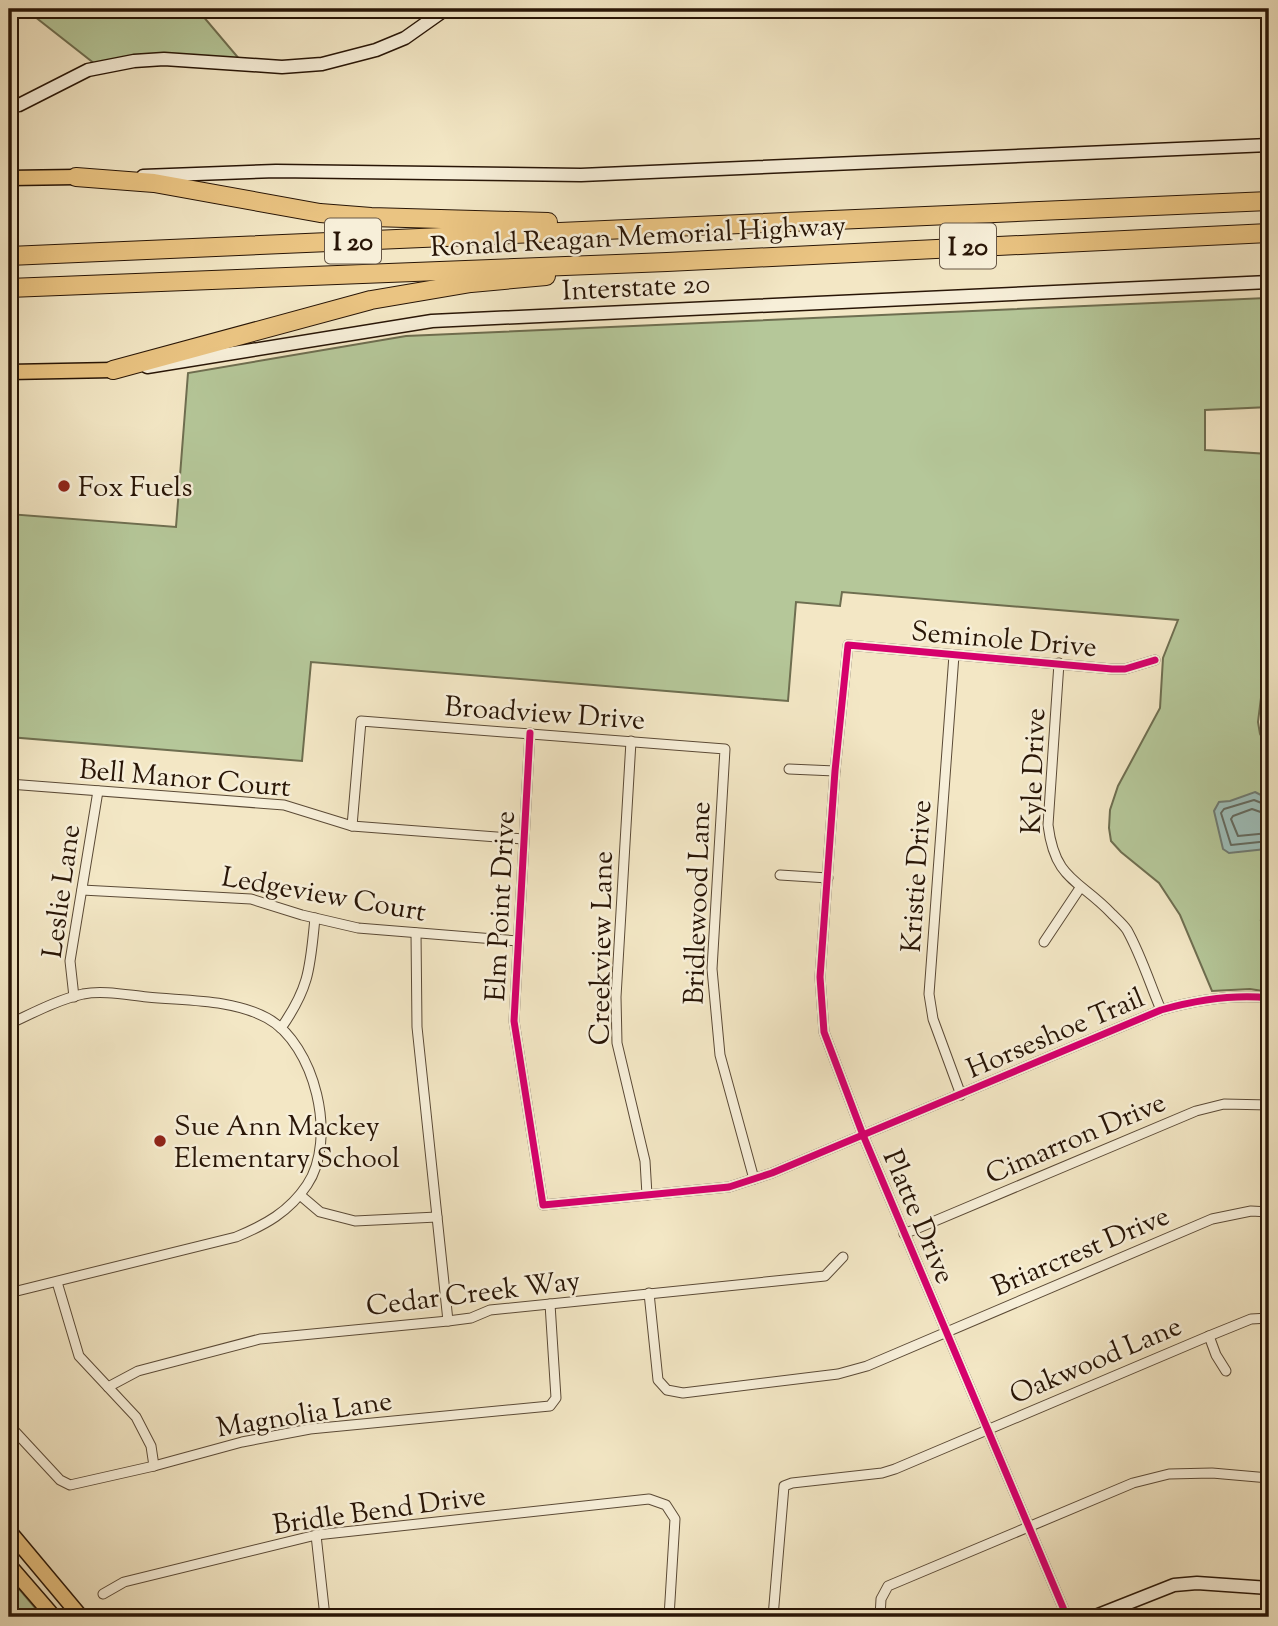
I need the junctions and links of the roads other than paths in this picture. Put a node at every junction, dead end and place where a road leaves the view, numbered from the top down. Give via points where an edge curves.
1 (446, 9) edge
2 (9, 107) edge
3 (1269, 145) edge
4 (76, 177) junction
5 (9, 178) edge
6 (1269, 201) edge
7 (698, 226) junction
8 (1269, 233) edge
9 (9, 256) edge
10 (667, 262) junction
11 (1269, 282) edge
12 (9, 288) edge
13 (113, 370) junction
14 (9, 372) edge
15 (848, 645) joint
16 (954, 655) junction
17 (1155, 660) dead end
18 (1059, 663) junction
19 (530, 733) junction
20 (631, 741) junction
21 (725, 749) joint
22 (789, 769) dead end
23 (835, 771) junction
24 (9, 784) edge
25 (98, 791) junction
26 (352, 826) junction
27 (523, 839) junction
28 (780, 875) dead end
29 (828, 878) junction
30 (1080, 888) junction
31 (82, 890) junction
32 (315, 918) junction
33 (416, 933) junction
34 (518, 942) junction
35 (1044, 942) dead end
36 (74, 997) junction
37 (1269, 998) edge
38 (1161, 1010) junction
39 (9, 1024) edge
40 (281, 1028) junction
41 (961, 1094) junction
42 (1269, 1105) edge
43 (863, 1135) junction
44 (754, 1179) junction
45 (300, 1195) junction
46 (648, 1195) junction
47 (543, 1206) joint
48 (1269, 1212) edge
49 (437, 1217) junction
50 (904, 1234) junction
51 (843, 1257) dead end
52 (57, 1282) junction
53 (9, 1293) edge
54 (649, 1293) junction
55 (550, 1304) junction
56 (1269, 1318) edge
57 (448, 1321) junction
58 (946, 1331) junction
59 (1209, 1336) junction
60 (1226, 1371) dead end
61 (108, 1387) junction
62 (9, 1425) edge
63 (987, 1428) junction
64 (154, 1466) junction
65 (1269, 1478) edge
66 (1029, 1527) junction
67 (9, 1531) edge
68 (316, 1535) junction
69 (9, 1564) edge
70 (1269, 1588) edge
71 (103, 1594) dead end
72 (559, 1616) edge
73 (54, 1617) edge
74 (81, 1617) edge
75 (325, 1617) edge
76 (528, 1617) edge
77 (669, 1617) edge
78 (773, 1617) edge
79 (880, 1617) edge
80 (1067, 1617) edge
81 (1093, 1617) edge

1 - 2 main road via 405,38 322,64 134,61 88,69
3 - 4 main road via 569,175 276,172
4 - 5 main road
4 - 7 highway via 154,183 320,213
6 - 7 highway, Ronald Reagan Memorial Highway / I 20
7 - 9 highway, Ronald Reagan Memorial Highway / I 20
8 - 10 highway, Ronald Reagan Memorial Highway / I 20
10 - 12 highway, Ronald Reagan Memorial Highway / I 20
10 - 13 highway via 420,290
11 - 13 main road, Interstate 20 via 432,321
13 - 14 main road, Interstate 20
15 - 16 street, Seminole Drive
15 - 23 street, Platte Drive
16 - 18 street, Seminole Drive
16 - 41 street, Kristie Drive via 929,994 933,1018
17 - 18 street, Seminole Drive via 1125,669
18 - 30 street, Kyle Drive via 1048,825 1056,861
19 - 20 street, Broadview Drive
19 - 26 street, Broadview Drive via 360,721
19 - 27 street, Elm Point Drive
20 - 21 street, Broadview Drive
20 - 46 street, Creekview Lane via 617,1043 645,1161
21 - 44 street, Bridlewood Lane via 712,980 720,1055
22 - 23 street
23 - 29 street, Platte Drive
24 - 25 street, Bell Manor Court
25 - 26 street, Bell Manor Court via 284,805
25 - 31 street, Leslie Lane
26 - 27 street, Bell Manor Court
27 - 34 street, Elm Point Drive
28 - 29 street
29 - 43 street, Platte Drive via 820,977 824,1032
30 - 35 street
30 - 38 street, Kyle Drive via 1126,928
31 - 32 street, Ledgeview Court via 251,899
31 - 36 street, Leslie Lane via 69,961
32 - 33 street, Ledgeview Court via 358,928
32 - 40 street via 306,983
33 - 34 street, Ledgeview Court
33 - 49 street via 417,1027
34 - 47 street, Elm Point Drive via 514,1021
36 - 39 street
36 - 40 street via 110,994 224,1004 268,1018
37 - 38 street, Horseshoe Trail via 1229,997
38 - 41 street, Horseshoe Trail
40 - 45 street via 308,1066 322,1127 319,1155
41 - 43 street, Horseshoe Trail
42 - 50 street, Cimarron Drive via 1224,1104 1196,1111
43 - 44 street, Horseshoe Trail
43 - 50 street, Platte Drive
44 - 46 street, Horseshoe Trail via 729,1187
45 - 49 street via 320,1212 355,1221
45 - 52 street via 267,1224 236,1237
46 - 47 street, Horseshoe Trail
48 - 58 street, Briarcrest Drive via 1212,1219
49 - 57 street
50 - 58 street, Platte Drive
51 - 54 street, Cedar Creek Way via 825,1276
52 - 53 street
52 - 61 street via 79,1356
54 - 55 street, Cedar Creek Way
54 - 58 street, Briarcrest Drive via 658,1380 667,1390 683,1393 838,1374
55 - 57 street, Cedar Creek Way via 490,1310
55 - 64 street, Magnolia Lane via 556,1398 550,1406 310,1429
56 - 59 street, Oakwood Lane via 1251,1319
57 - 61 street, Cedar Creek Way via 260,1339 138,1371
58 - 63 street, Platte Drive
59 - 60 street
59 - 63 street, Oakwood Lane
61 - 64 street via 136,1417 151,1446
62 - 64 street, Magnolia Lane via 70,1485
63 - 66 street, Platte Drive
63 - 78 street, Oakwood Lane via 882,1473 784,1486
65 - 66 street via 1169,1474 1133,1483
66 - 79 street via 888,1586 881,1599
66 - 80 street, Platte Drive
67 - 74 main road
68 - 71 street, Bridle Bend Drive via 124,1582
68 - 75 street
68 - 77 street, Bridle Bend Drive via 649,1499 672,1511 675,1528
69 - 73 main road
70 - 81 main road via 1174,1585
72 - 76 street

